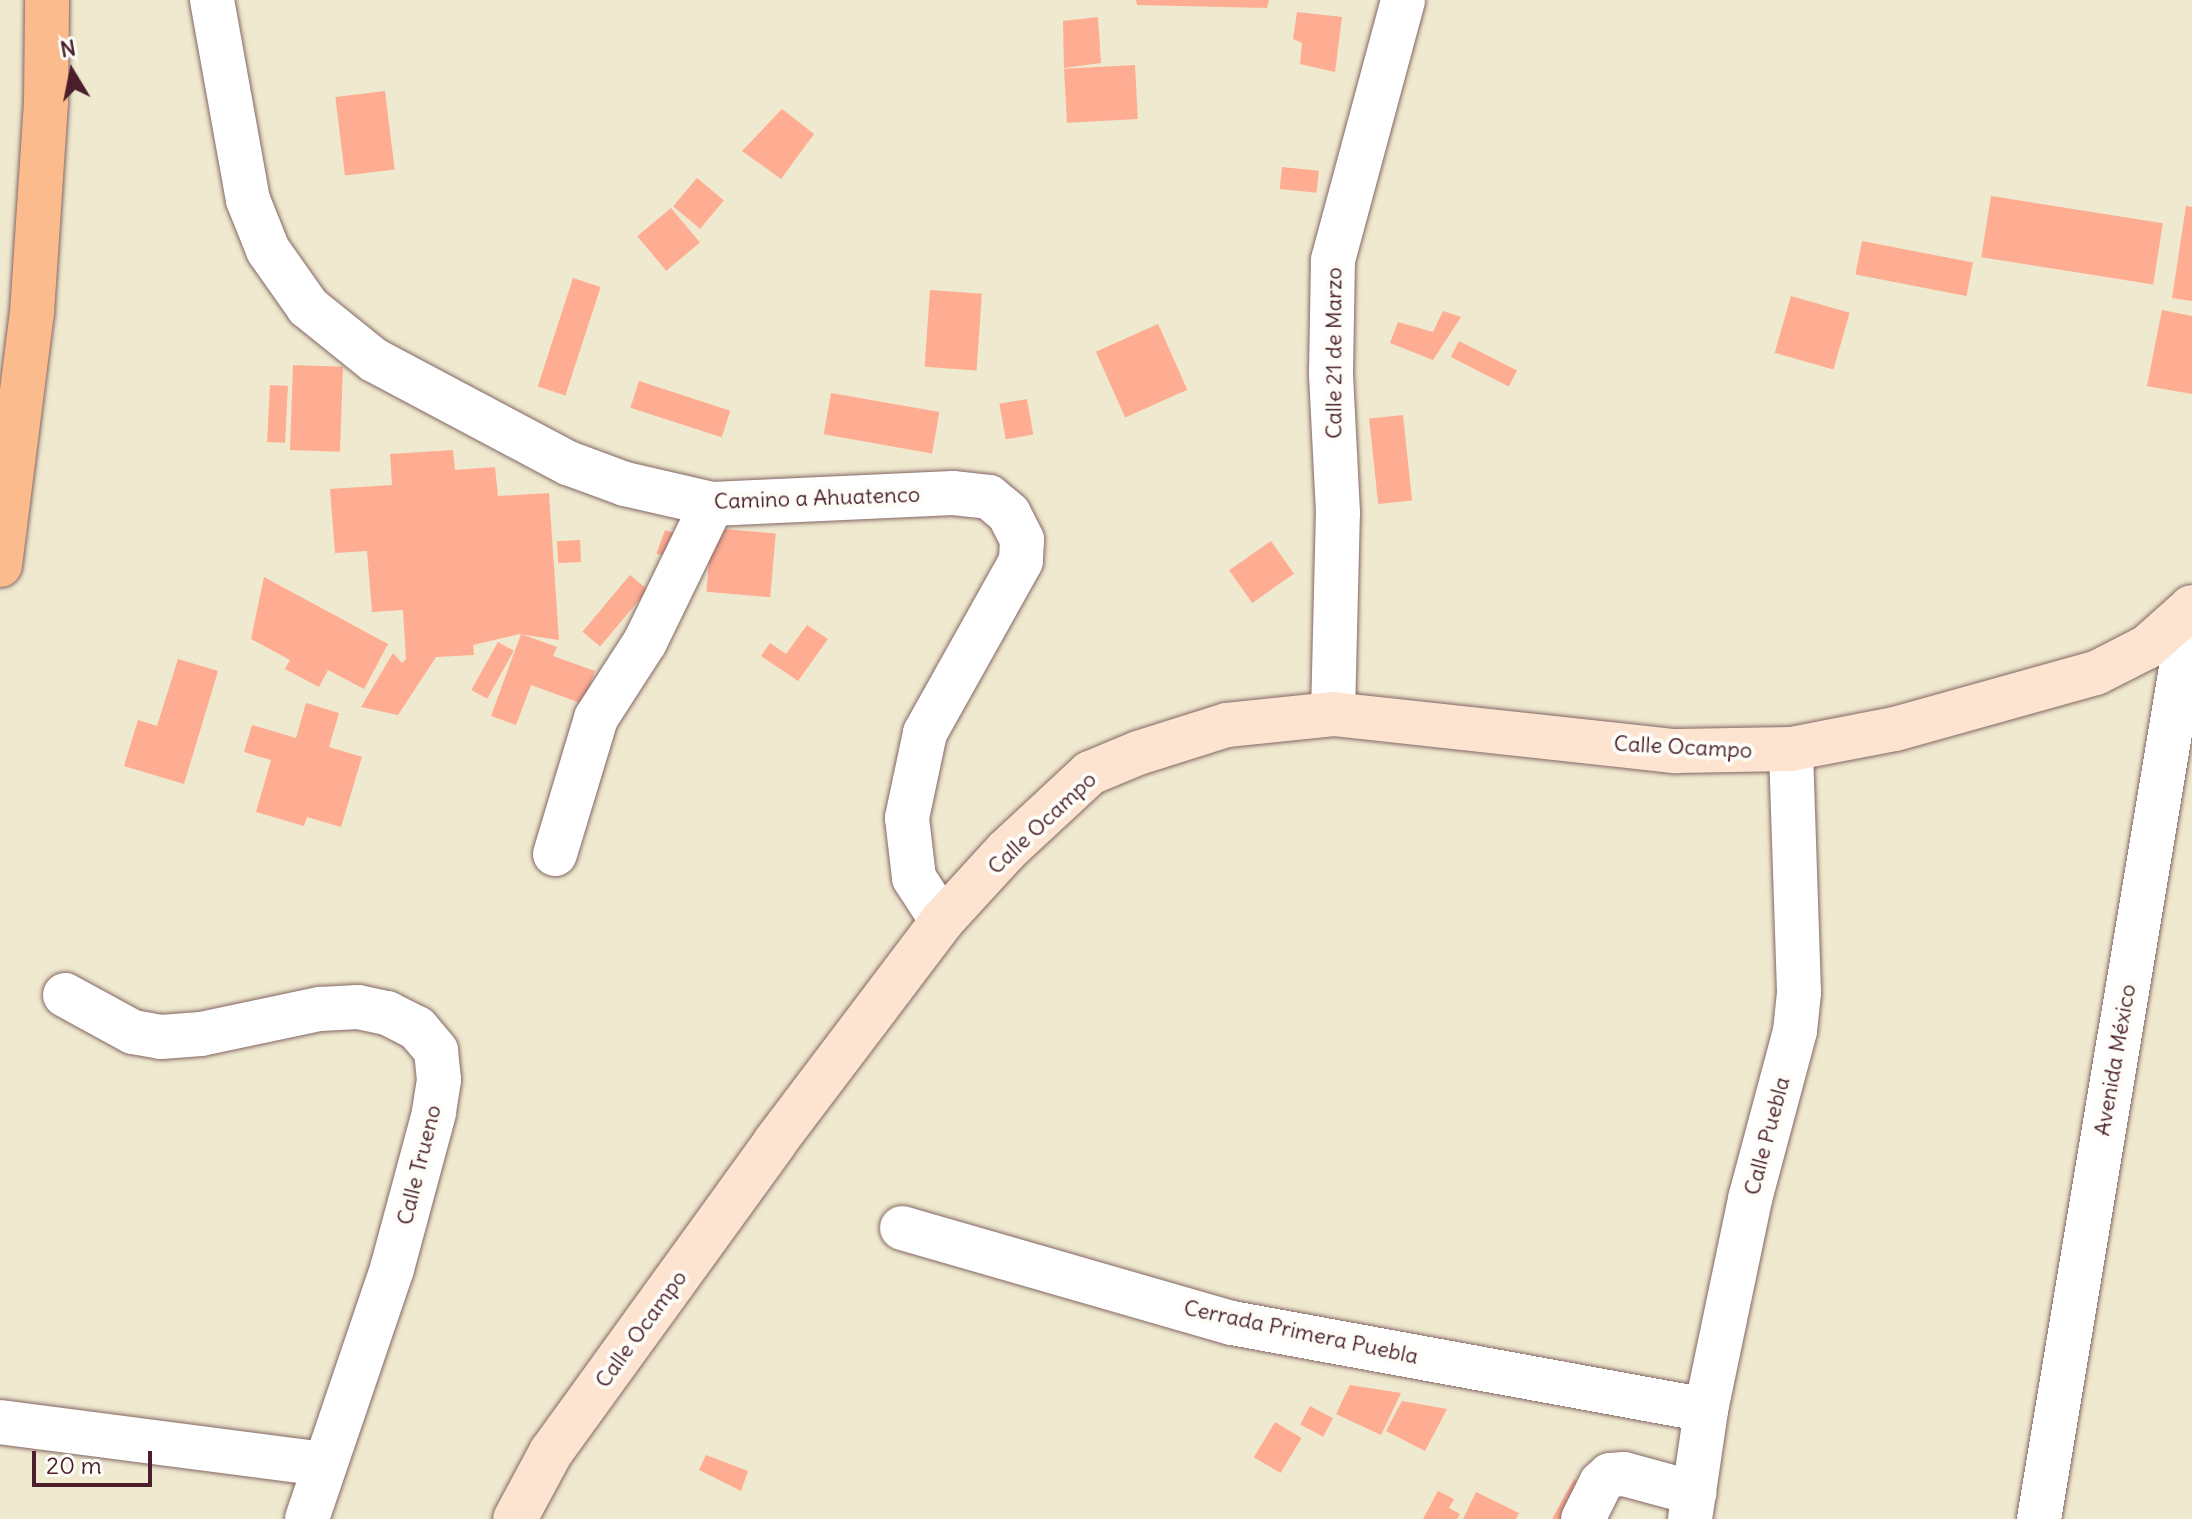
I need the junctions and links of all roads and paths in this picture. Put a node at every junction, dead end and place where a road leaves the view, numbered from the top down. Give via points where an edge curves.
1 (47, 0) edge
2 (212, 0) edge
3 (1403, 0) edge
4 (712, 504) junction
5 (0, 565) edge
6 (2192, 605) edge
7 (1333, 714) junction
8 (1791, 749) junction
9 (555, 854) dead end
10 (942, 921) junction
11 (65, 995) dead end
12 (902, 1228) dead end
13 (1706, 1410) junction
14 (0, 1422) edge
15 (323, 1464) junction
16 (1692, 1506) edge
17 (307, 1519) edge
18 (515, 1519) edge
19 (1583, 1519) edge
20 (2039, 1519) edge

1 - 5 highway via 32,313
2 - 4 street, Camino a Ahuatenco via 248,200 268,250 308,307 374,360 568,463 625,484
3 - 7 street, Calle 21 de Marzo via 1333,260 1331,373 1338,513
4 - 9 street via 645,642 596,718
4 - 10 street, Camino a Ahuatenco via 953,493 989,497 1016,523 1021,561 925,733 907,818 914,878
6 - 8 main road, Calle Ocampo via 2147,647 2096,673 1895,729
6 - 20 street, Avenida México
7 - 8 main road, Calle Ocampo via 1676,751
7 - 10 main road, Calle Ocampo via 1227,725 1090,773 1007,850
8 - 13 street, Calle Puebla via 1799,992 1795,1031 1750,1199
10 - 18 main road, Calle Ocampo via 551,1452
11 - 15 street, Calle Trueno via 133,1032 161,1037 358,1007 387,1013 417,1028 436,1051 434,1113 403,1227
12 - 13 street, Cerrada Primera Puebla via 1232,1323
13 - 16 street, Calle Puebla
14 - 15 street
15 - 17 street, Calle Trueno
16 - 19 street via 1624,1474 1610,1475

